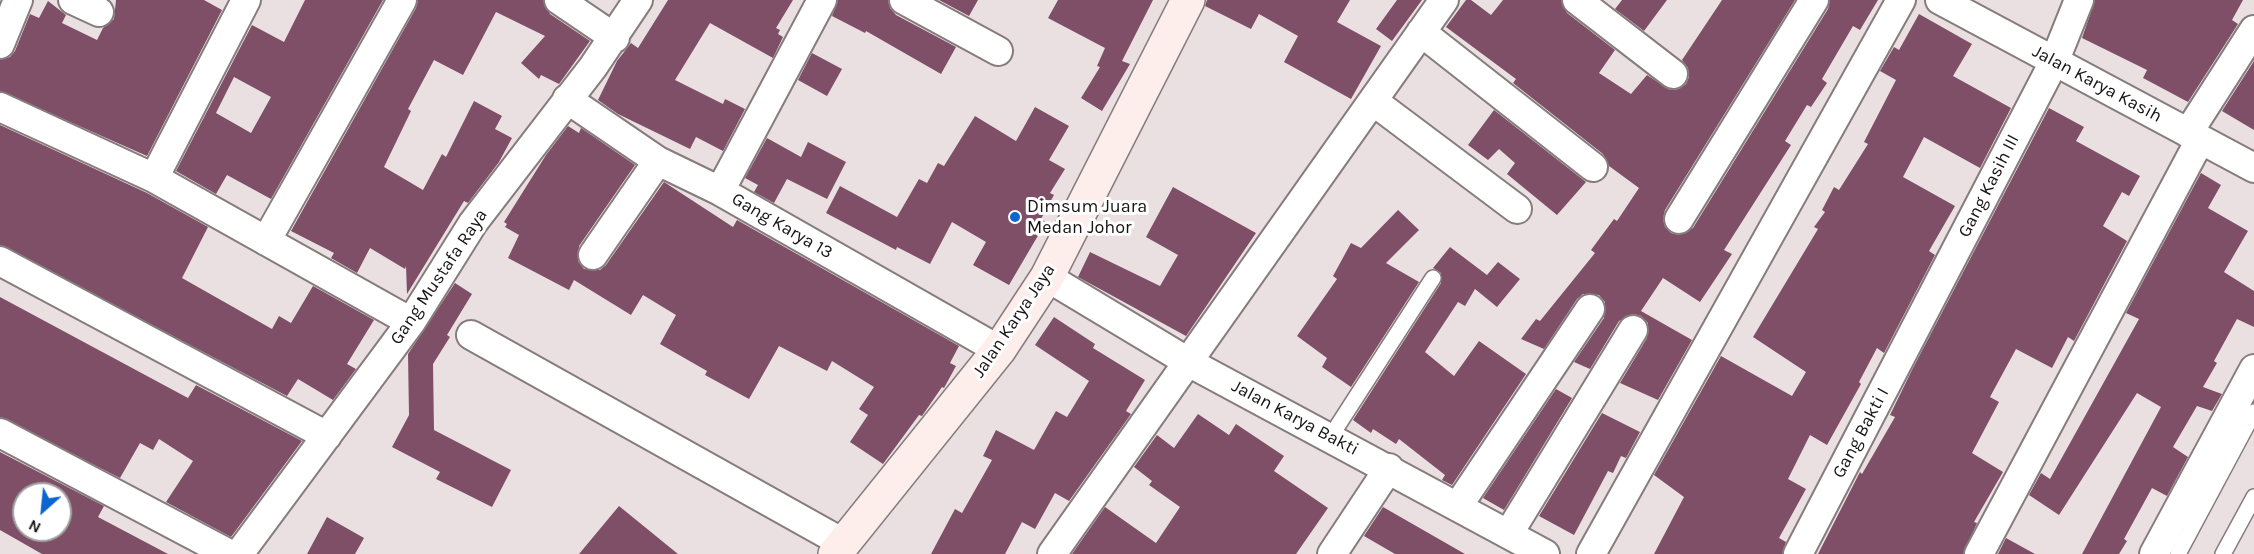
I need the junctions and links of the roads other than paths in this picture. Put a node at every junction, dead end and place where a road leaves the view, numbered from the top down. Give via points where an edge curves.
1 (18, 0) edge
2 (246, 0) edge
3 (402, 0) edge
4 (559, 0) edge
5 (638, 0) edge
6 (822, 0) edge
7 (904, 0) edge
8 (1188, 0) edge
9 (1444, 0) edge
10 (1577, 0) edge
11 (1814, 0) edge
12 (1901, 0) edge
13 (1940, 0) edge
14 (2079, 0) edge
15 (2254, 30) edge
16 (1421, 32) junction
17 (615, 38) junction
18 (0, 44) edge
19 (998, 51) dead end
20 (2055, 60) junction
21 (1674, 74) dead end
22 (567, 99) junction
23 (1373, 101) junction
24 (0, 107) edge
25 (2194, 137) junction
26 (658, 161) junction
27 (1593, 167) dead end
28 (2254, 168) edge
29 (154, 178) junction
30 (720, 191) junction
31 (1517, 209) dead end
32 (1679, 219) dead end
33 (266, 241) junction
34 (593, 255) dead end
35 (0, 261) edge
36 (1047, 277) junction
37 (1433, 278) dead end
38 (1590, 309) dead end
39 (1924, 313) joint
40 (411, 322) junction
41 (1633, 330) dead end
42 (471, 335) dead end
43 (999, 350) junction
44 (1190, 363) junction
45 (2254, 369) edge
46 (2254, 412) edge
47 (0, 433) edge
48 (327, 436) junction
49 (1331, 436) junction
50 (1389, 468) junction
51 (2254, 497) edge
52 (1458, 506) junction
53 (1509, 533) junction
54 (839, 549) edge
55 (229, 554) edge
56 (239, 554) edge
57 (1052, 554) edge
58 (1332, 554) edge
59 (1545, 554) edge
60 (1591, 554) edge
61 (1798, 554) edge
62 (1979, 554) edge
63 (2154, 554) edge
64 (2178, 554) edge
65 (2223, 554) edge

1 - 18 street
2 - 29 street
3 - 33 street
4 - 17 street
5 - 17 street, Gang Mustafa Raya
6 - 30 street
7 - 19 street
8 - 36 main road, Jalan Karya Jaya
9 - 16 street
10 - 21 street
11 - 32 street
12 - 60 street
13 - 20 street, Jalan Karya Kasih
14 - 20 street, Gang Kasih III
15 - 25 street
16 - 23 street
16 - 27 street
17 - 22 street, Gang Mustafa Raya
20 - 25 street, Jalan Karya Kasih
20 - 39 street, Gang Kasih III
22 - 26 street, Gang Karya 13
22 - 40 street, Gang Mustafa Raya via 473,223
23 - 31 street
23 - 44 street
24 - 29 street
25 - 28 street, Jalan Karya Kasih
25 - 62 street
26 - 30 street, Gang Karya 13
26 - 34 street
29 - 33 street
30 - 43 street, Gang Karya 13
33 - 40 street
35 - 48 street
36 - 43 main road, Jalan Karya Jaya
36 - 44 street, Jalan Karya Bakti
37 - 49 lane
38 - 52 street
39 - 61 street, Gang Bakti I
40 - 48 street, Gang Mustafa Raya
41 - 53 street
42 - 54 street
43 - 54 main road, Jalan Karya Jaya
44 - 49 street, Jalan Karya Bakti
44 - 57 street
45 - 63 street
46 - 64 lane
47 - 55 street
48 - 56 street, Gang Mustafa Raya
49 - 50 street, Jalan Karya Bakti
50 - 52 street, Jalan Karya Bakti
50 - 58 street
51 - 65 lane
52 - 53 street, Jalan Karya Bakti
53 - 59 street, Jalan Karya Bakti

